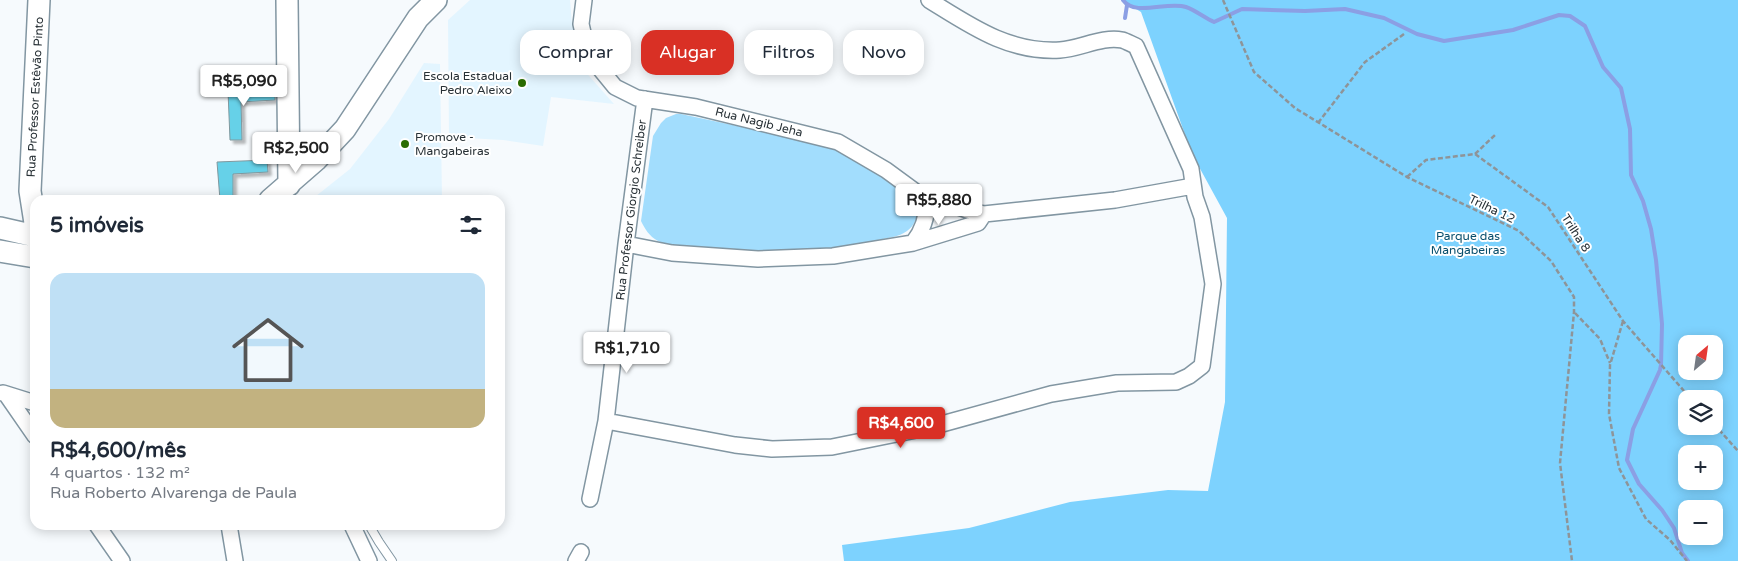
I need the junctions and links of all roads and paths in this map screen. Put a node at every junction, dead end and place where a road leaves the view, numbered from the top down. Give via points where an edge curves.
1 (39, 0) edge
2 (287, 0) edge
3 (436, 0) edge
4 (584, 0) edge
5 (929, 0) edge
6 (1223, 0) edge
7 (1404, 34) dead end
8 (645, 99) junction
9 (1318, 123) junction
10 (1496, 134) dead end
11 (289, 150) junction
12 (1475, 154) junction
13 (316, 160) junction
14 (1407, 177) junction
15 (1193, 186) junction
16 (289, 192) edge
17 (31, 195) edge
18 (927, 197) junction
19 (984, 214) junction
20 (0, 228) edge
21 (30, 235) edge
22 (913, 243) junction
23 (626, 244) junction
24 (0, 251) edge
25 (30, 252) edge
26 (1574, 312) junction
27 (1622, 321) junction
28 (1610, 364) junction
29 (1683, 390) edge
30 (3, 393) edge
31 (30, 401) edge
32 (606, 421) junction
33 (30, 429) edge
34 (1723, 434) edge
35 (1738, 452) edge
36 (590, 499) dead end
37 (100, 530) edge
38 (230, 530) edge
39 (354, 530) edge
40 (372, 530) edge
41 (122, 561) edge
42 (236, 561) edge
43 (369, 561) edge
44 (392, 561) edge
45 (1572, 561) edge
46 (1687, 561) edge

1 - 17 street, Rua Professor Estêvão Pinto
2 - 11 street
3 - 13 street via 418,18 345,129
4 - 8 street, Rua Nagib Jeha via 581,24 586,46 597,65 614,87
5 - 15 street via 980,32 1020,48 1061,50 1122,40 1136,46 1191,169
6 - 9 path, Trilha 12 via 1254,72 1295,108
7 - 9 path via 1365,62
8 - 18 street, Rua Nagib Jeha via 696,107 838,142
8 - 23 street, Rua Professor Giorgio Schreiber
9 - 14 path, Trilha 12
10 - 12 path
11 - 13 street
11 - 16 street
12 - 14 path via 1426,160
12 - 27 path, Trilha 8 via 1548,206
13 - 16 street
14 - 26 path, Trilha 12 via 1519,231 1551,261 1574,297
15 - 19 street, Rua Nagib Jeha via 1115,200
15 - 32 street via 1202,217 1213,284 1202,366 1176,382 1117,383 1051,394 931,427 832,447 772,449 735,446
18 - 19 street, Rua Nagib Jeha
18 - 22 street via 925,223
19 - 22 street, Rua Nagib Jeha via 978,222
20 - 21 street
22 - 23 street, Rua Nagib Jeha via 833,256 758,259 672,253
23 - 32 street, Rua Professor Giorgio Schreiber
24 - 25 street
26 - 28 path via 1600,338
26 - 45 path, Trilha 12 via 1560,463
27 - 28 path
27 - 29 path, Trilha 8
28 - 46 path via 1609,414 1619,468 1646,519 1670,540
30 - 31 street
30 - 33 street
32 - 36 street, Rua Professor Giorgio Schreiber
34 - 35 path
37 - 41 street
38 - 42 street
39 - 43 street
40 - 44 lane

